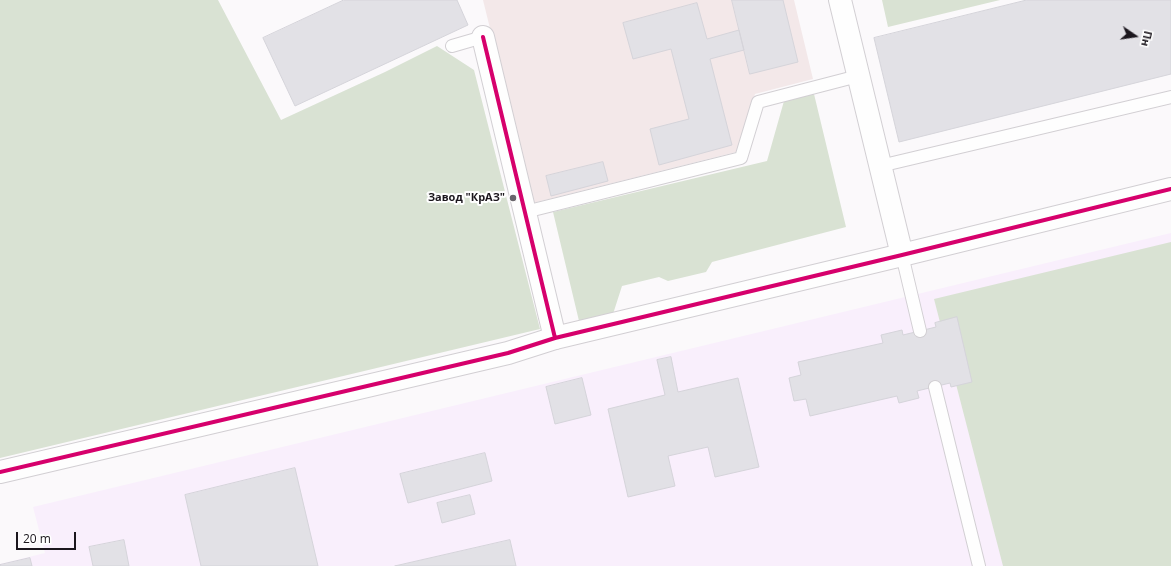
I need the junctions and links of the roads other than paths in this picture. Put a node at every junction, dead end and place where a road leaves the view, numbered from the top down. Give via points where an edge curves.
1 (840, 0) edge
2 (483, 37) joint
3 (452, 46) dead end
4 (858, 76) junction
5 (1171, 97) edge
6 (880, 166) junction
7 (1171, 189) edge
8 (525, 212) junction
9 (902, 255) junction
10 (920, 330) dead end
11 (555, 338) junction
12 (934, 387) dead end
13 (0, 472) edge
14 (979, 566) edge

1 - 4 street
2 - 3 lane
2 - 8 street
4 - 6 street
4 - 8 lane via 758,102 741,158
5 - 6 lane
6 - 9 street
7 - 9 street
8 - 11 street
9 - 10 lane
9 - 11 street
11 - 13 street via 508,353
12 - 14 lane

